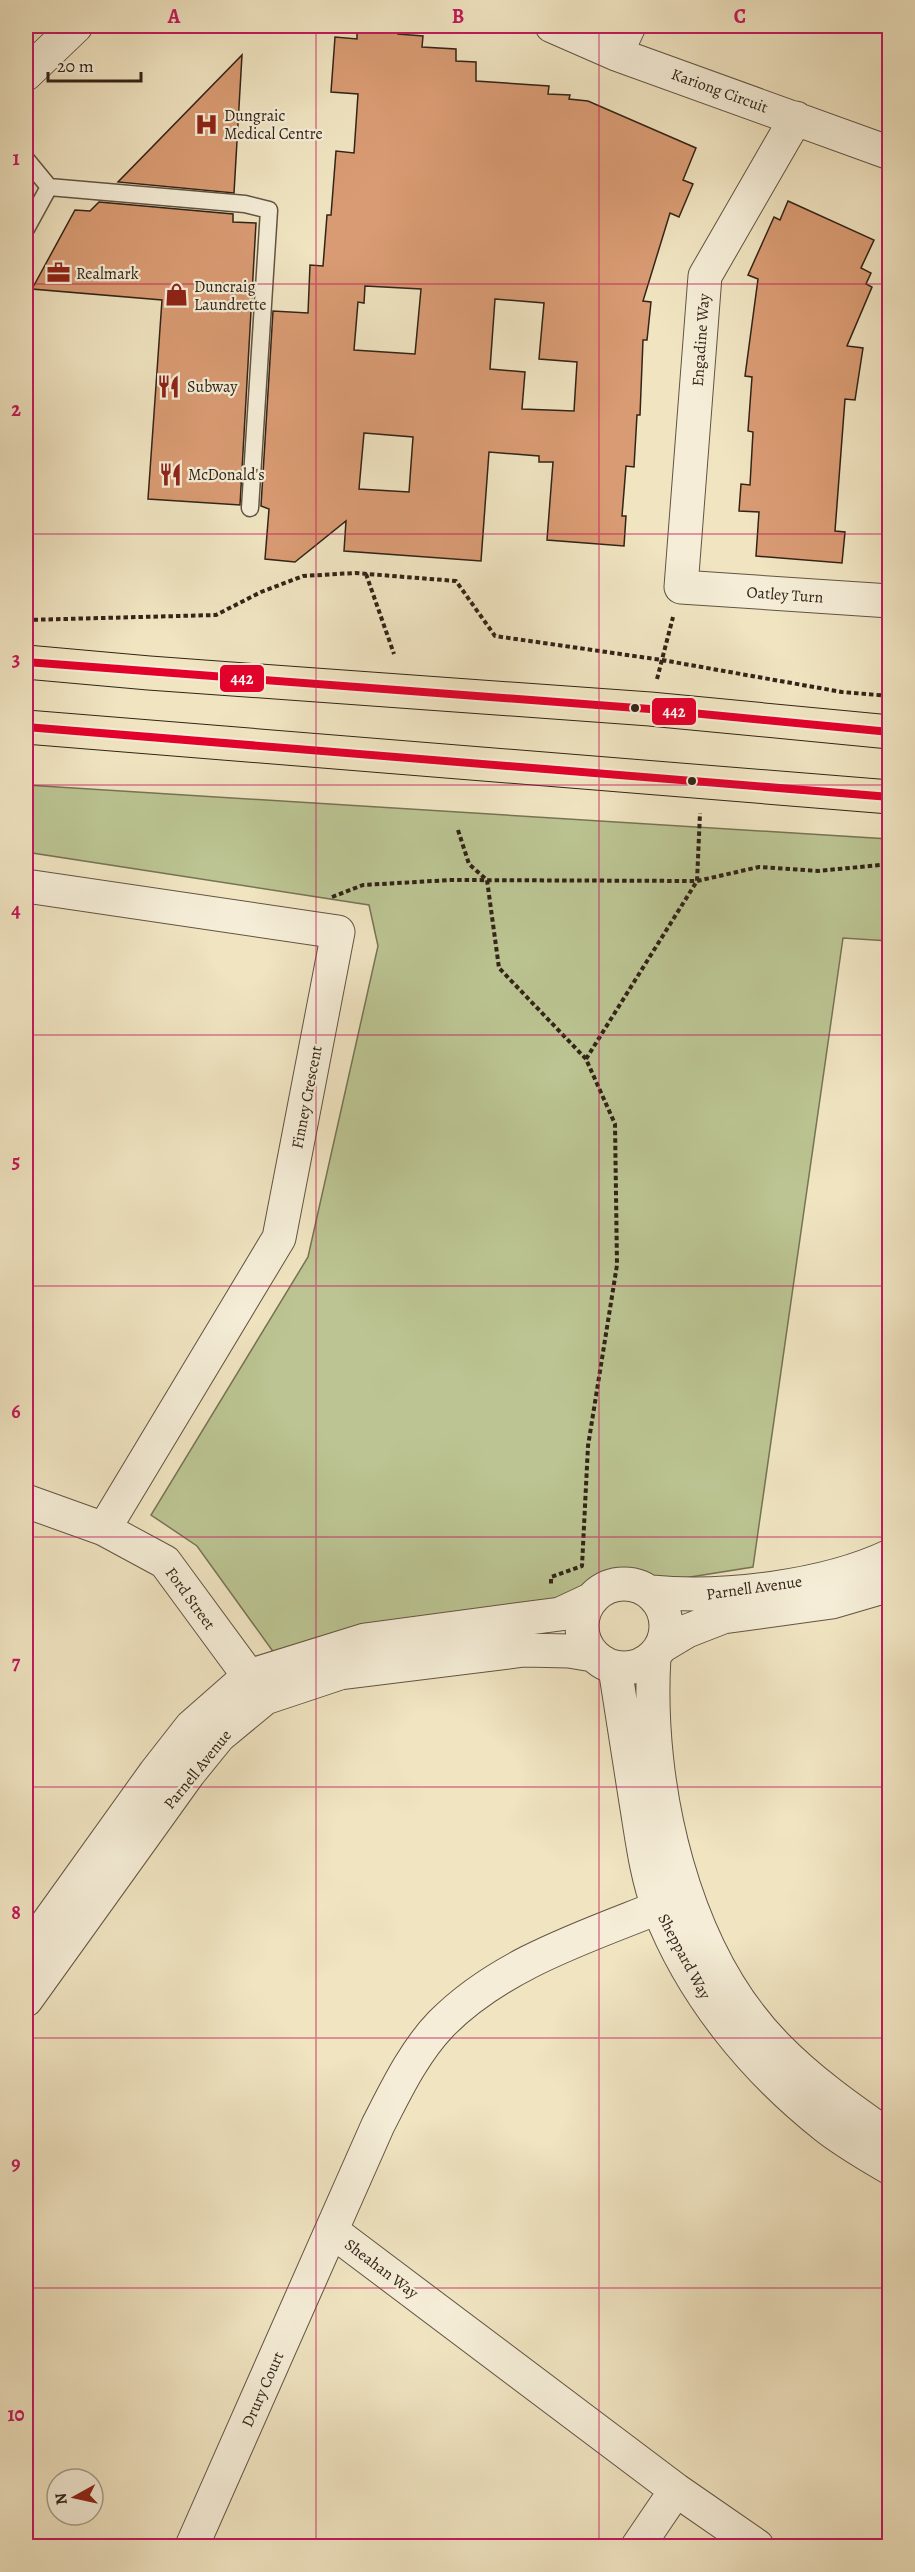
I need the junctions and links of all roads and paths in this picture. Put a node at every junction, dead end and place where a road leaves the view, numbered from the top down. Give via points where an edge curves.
1 (76, 26) edge
2 (552, 26) edge
3 (623, 40) edge
4 (26, 74) edge
5 (796, 118) junction
6 (890, 153) edge
7 (26, 159) edge
8 (49, 187) junction
9 (26, 229) edge
10 (250, 508) dead end
11 (366, 574) junction
12 (681, 587) junction
13 (890, 602) edge
14 (26, 620) edge
15 (394, 654) dead end
16 (662, 660) junction
17 (26, 662) edge
18 (890, 696) edge
19 (650, 709) junction
20 (26, 727) edge
21 (890, 732) edge
22 (701, 783) junction
23 (890, 797) edge
24 (458, 830) dead end
25 (890, 864) edge
26 (487, 880) junction
27 (697, 881) junction
28 (26, 886) edge
29 (302, 927) junction
30 (586, 1059) junction
31 (26, 1501) edge
32 (104, 1529) junction
33 (890, 1556) edge
34 (890, 1585) edge
35 (651, 1592) junction
36 (590, 1600) junction
37 (554, 1615) junction
38 (658, 1651) junction
39 (604, 1661) junction
40 (257, 1687) junction
41 (672, 1902) junction
42 (26, 1953) edge
43 (26, 2000) edge
44 (890, 2137) edge
45 (890, 2168) edge
46 (332, 2231) junction
47 (676, 2490) junction
48 (192, 2547) edge
49 (638, 2547) edge
50 (757, 2547) edge

1 - 4 street
2 - 3 street, Kariong Circuit
3 - 5 street, Kariong Circuit
5 - 6 street, Kariong Circuit
5 - 12 street, Engadine Way via 705,276
7 - 8 lane
8 - 9 lane
8 - 10 lane via 244,204 269,210
11 - 14 path via 303,576 216,615
11 - 15 path
11 - 16 path via 456,581 495,636
12 - 13 street, Oatley Turn
12 - 16 path
16 - 18 path via 842,692
16 - 19 path
17 - 19 highway
19 - 21 highway
20 - 22 highway
22 - 23 highway
22 - 27 path
24 - 26 path via 469,864
25 - 27 path via 818,871 759,867
26 - 27 path
26 - 29 path via 363,885 324,900
26 - 30 path via 499,968
27 - 30 path
28 - 29 street, Finney Crescent
29 - 32 street, Finney Crescent via 338,932 279,1238
30 - 37 path via 615,1124 617,1265 588,1446 582,1566 551,1577
31 - 32 street, Ford Street
32 - 40 street, Ford Street via 165,1562
33 - 35 street, Parnell Avenue via 786,1586 687,1596
34 - 38 street, Parnell Avenue via 832,1602 723,1617 687,1631
35 - 36 street, Parnell Avenue via 626,1583 601,1590
35 - 38 street via 666,1617 667,1631
36 - 37 street, Parnell Avenue
36 - 39 street via 582,1622 585,1640
37 - 40 street, Parnell Avenue via 365,1640
38 - 39 street, Parnell Avenue via 642,1665 629,1669
38 - 41 street, Sheppard Way via 652,1696
39 - 40 street, Parnell Avenue via 568,1651 524,1650
39 - 41 street, Sheppard Way via 646,1863
40 - 42 street, Parnell Avenue via 191,1727
40 - 43 street, Parnell Avenue via 189,1773
41 - 44 street, Sheppard Way via 775,2046 831,2095
41 - 45 street, Sheppard Way via 704,1996 736,2040 826,2126
41 - 46 street, Sheahan Way via 518,1967 441,2024 408,2068 378,2125
46 - 47 street, Sheahan Way
46 - 48 street, Drury Court
47 - 49 street
47 - 50 street, Sheahan Way

